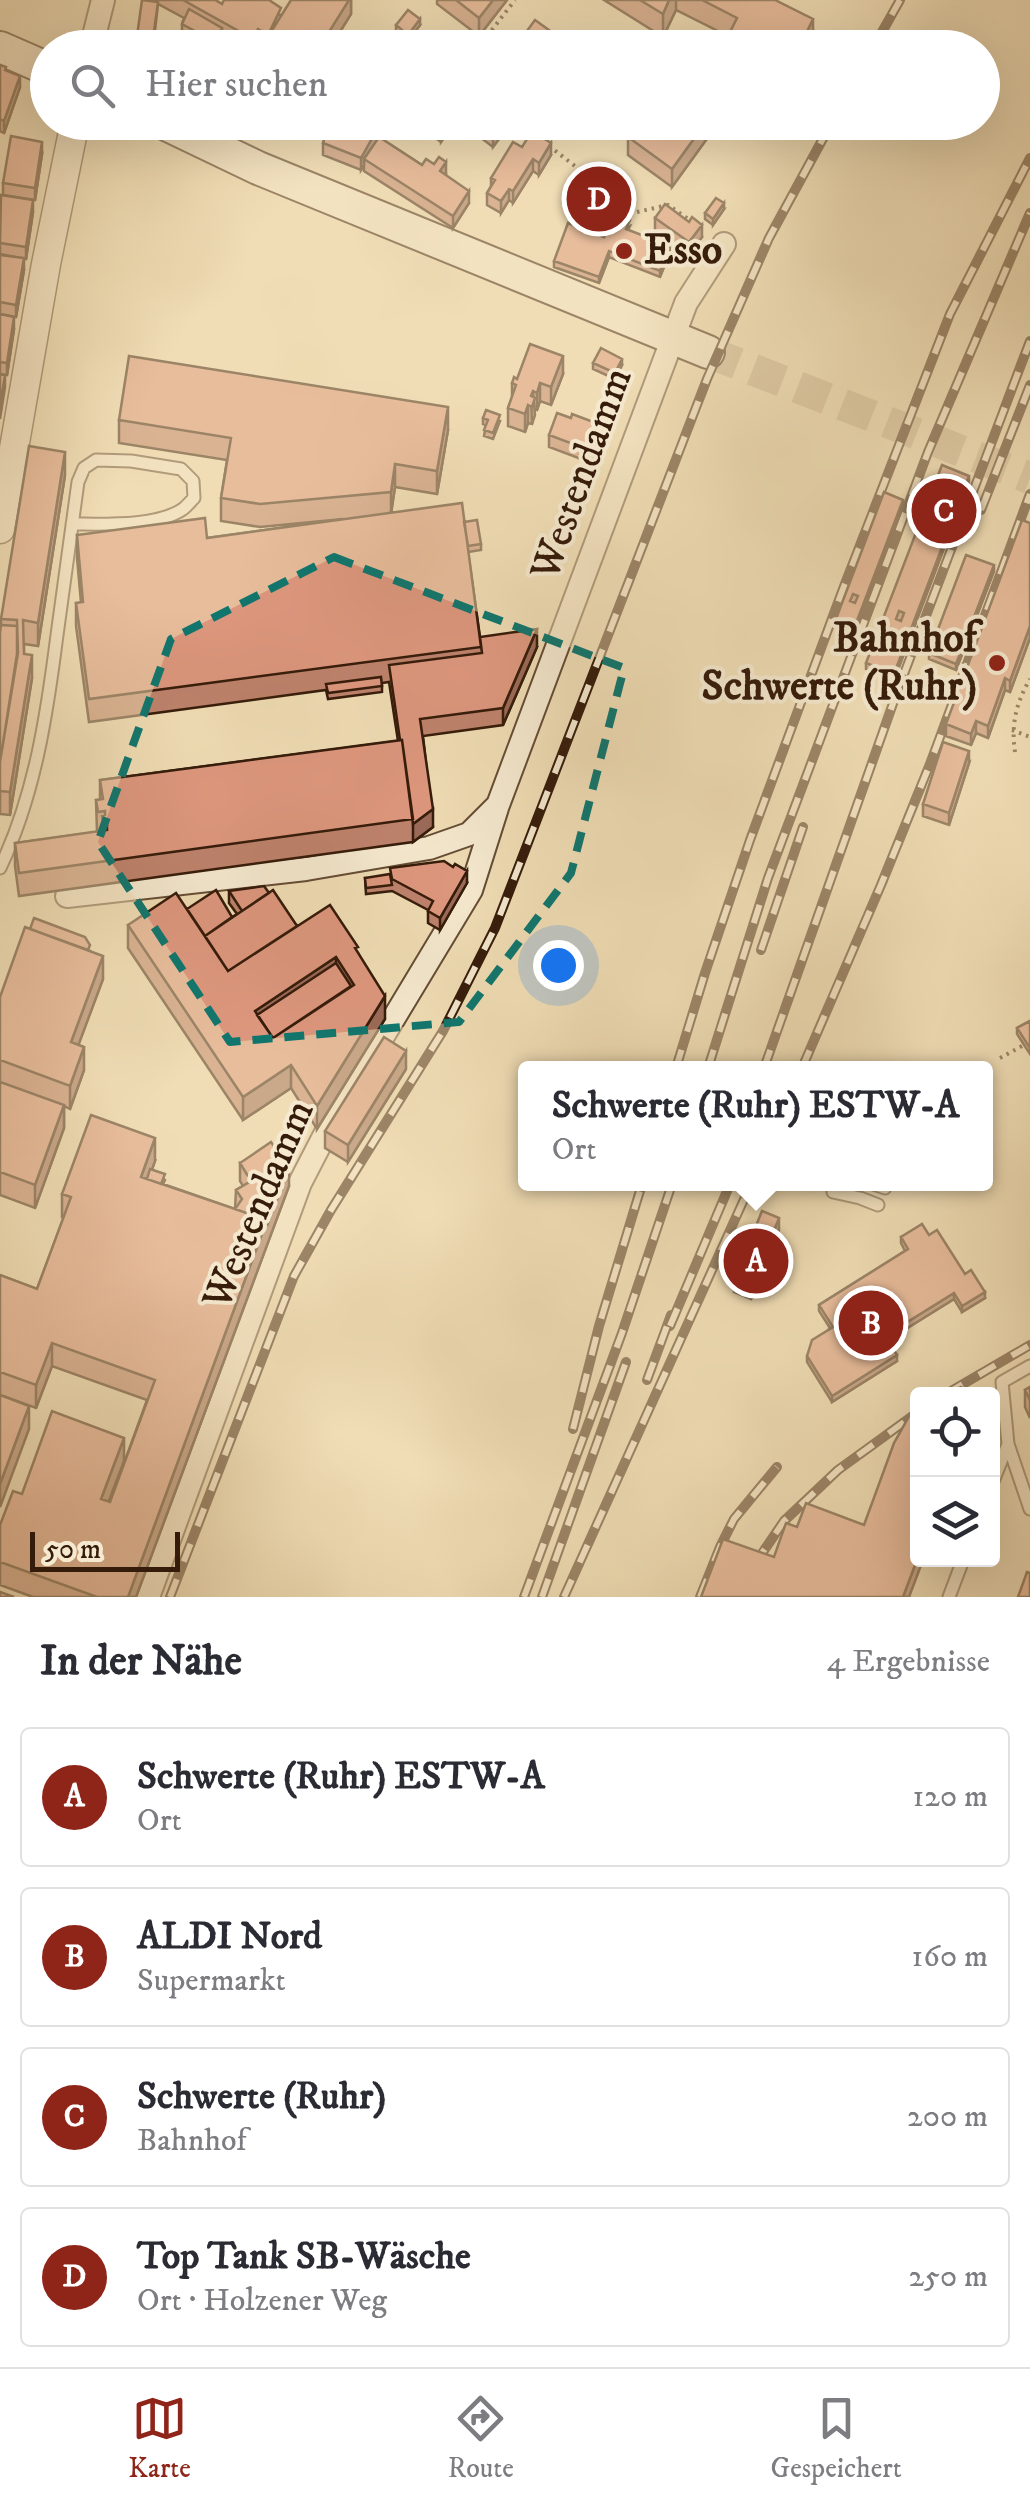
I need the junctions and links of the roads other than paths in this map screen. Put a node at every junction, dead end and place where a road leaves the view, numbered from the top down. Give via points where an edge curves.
1 (102, 0) edge
2 (95, 30) edge
3 (0, 48) edge
4 (30, 61) edge
5 (70, 140) edge
6 (200, 140) edge
7 (724, 244) road end
8 (673, 338) junction
9 (708, 352) tunnel mouth
10 (72, 524) junction
11 (0, 529) edge
12 (498, 804) junction
13 (0, 868) edge
14 (68, 896) dead end
15 (833, 1192) dead end
16 (878, 1205) dead end
17 (1030, 1366) edge
18 (1008, 1444) junction
19 (995, 1477) edge
20 (1030, 1509) edge
21 (961, 1567) edge
22 (148, 1597) edge
23 (949, 1597) edge

1 - 2 street
3 - 4 main road
5 - 11 street
6 - 8 main road
7 - 8 street, Westendamm via 686,303
8 - 9 main road
8 - 12 street, Westendamm
10 - 10 lane via 78,482 96,460 181,469 193,482 194,498 158,519
10 - 13 lane via 34,773
12 - 14 street, Westendamm via 469,834 429,848
12 - 22 street, Westendamm via 471,890 300,1184
15 - 16 lane
17 - 18 lane via 1002,1382
18 - 19 lane
18 - 20 lane
21 - 23 lane

